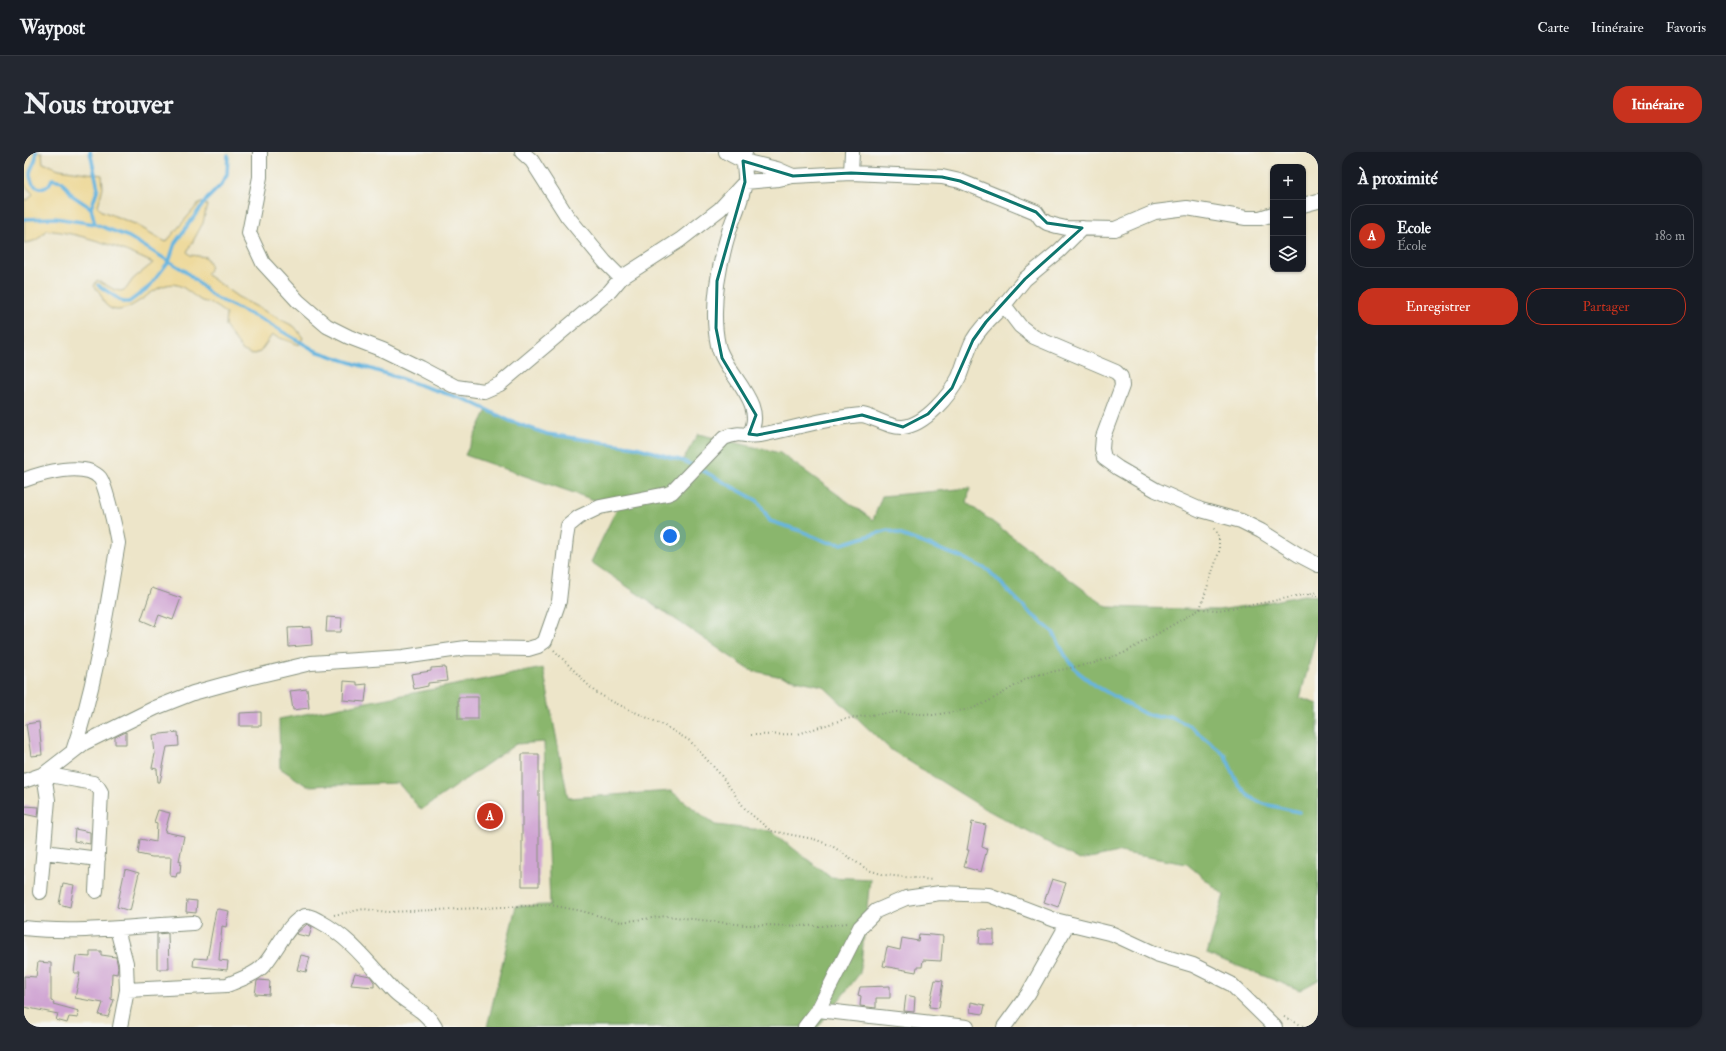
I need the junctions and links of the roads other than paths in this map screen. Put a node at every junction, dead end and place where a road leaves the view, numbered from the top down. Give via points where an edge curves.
1 (260, 152) edge
2 (522, 152) edge
3 (726, 152) edge
4 (852, 152) edge
5 (744, 156) edge
6 (851, 173) junction
7 (793, 176) junction
8 (745, 182) junction
9 (1318, 201) edge
10 (1306, 204) edge
11 (1270, 215) edge
12 (1082, 228) junction
13 (622, 278) junction
14 (1004, 305) junction
15 (749, 434) junction
16 (24, 480) edge
17 (1318, 565) edge
18 (73, 751) junction
19 (44, 774) junction
20 (24, 781) edge
21 (44, 852) junction
22 (98, 859) junction
23 (96, 891) dead end
24 (40, 892) dead end
25 (192, 923) dead end
26 (1068, 923) junction
27 (24, 928) edge
28 (117, 929) junction
29 (127, 990) junction
30 (818, 1010) junction
31 (120, 1027) edge
32 (435, 1027) edge
33 (805, 1027) edge
34 (967, 1027) edge
35 (1004, 1027) edge
36 (1275, 1027) edge

1 - 13 street via 260,178 249,233 263,263 298,301 327,326 383,350 456,387 484,391 500,384
2 - 13 street via 532,161 566,216
3 - 5 street
4 - 6 street
5 - 7 street
5 - 8 street
6 - 7 street
6 - 12 street via 942,177 960,181 1036,212 1047,223 1066,228
7 - 8 street
8 - 13 street via 720,209 680,240
8 - 15 street via 729,231 717,281 716,328 722,358 750,401 756,415
9 - 10 street
11 - 12 street via 1246,218 1187,208 1155,212 1114,229
12 - 14 street via 1025,279
14 - 15 street via 986,322 973,340 959,378 944,400 915,423 903,427 893,426 872,417 858,415 758,436
14 - 17 street via 1020,326 1034,337 1116,372 1120,377 1122,386 1103,437 1104,458 1156,490 1201,510 1241,521 1261,530
15 - 18 street via 724,438 677,487 667,494 600,506 568,526 559,601 545,641 538,646 528,649 466,648 403,657 311,663 193,693 155,708
16 - 18 street via 57,470 94,474 101,479 118,543 94,679 83,724
18 - 19 street
19 - 20 street
19 - 21 street via 48,800
19 - 22 street via 93,783 98,787 101,792
21 - 22 street
21 - 24 street
22 - 23 street
25 - 28 street
26 - 30 street via 989,895 940,893 906,898 876,911 860,927
26 - 35 street via 1028,994
26 - 36 street via 1113,934 1143,948 1193,965 1231,984
27 - 28 street via 50,931
28 - 29 street via 126,963
29 - 31 street
29 - 32 street via 227,985 240,980 262,968 285,934 303,916 309,916 349,942 372,964 395,992 430,1019
30 - 33 street
30 - 34 street

